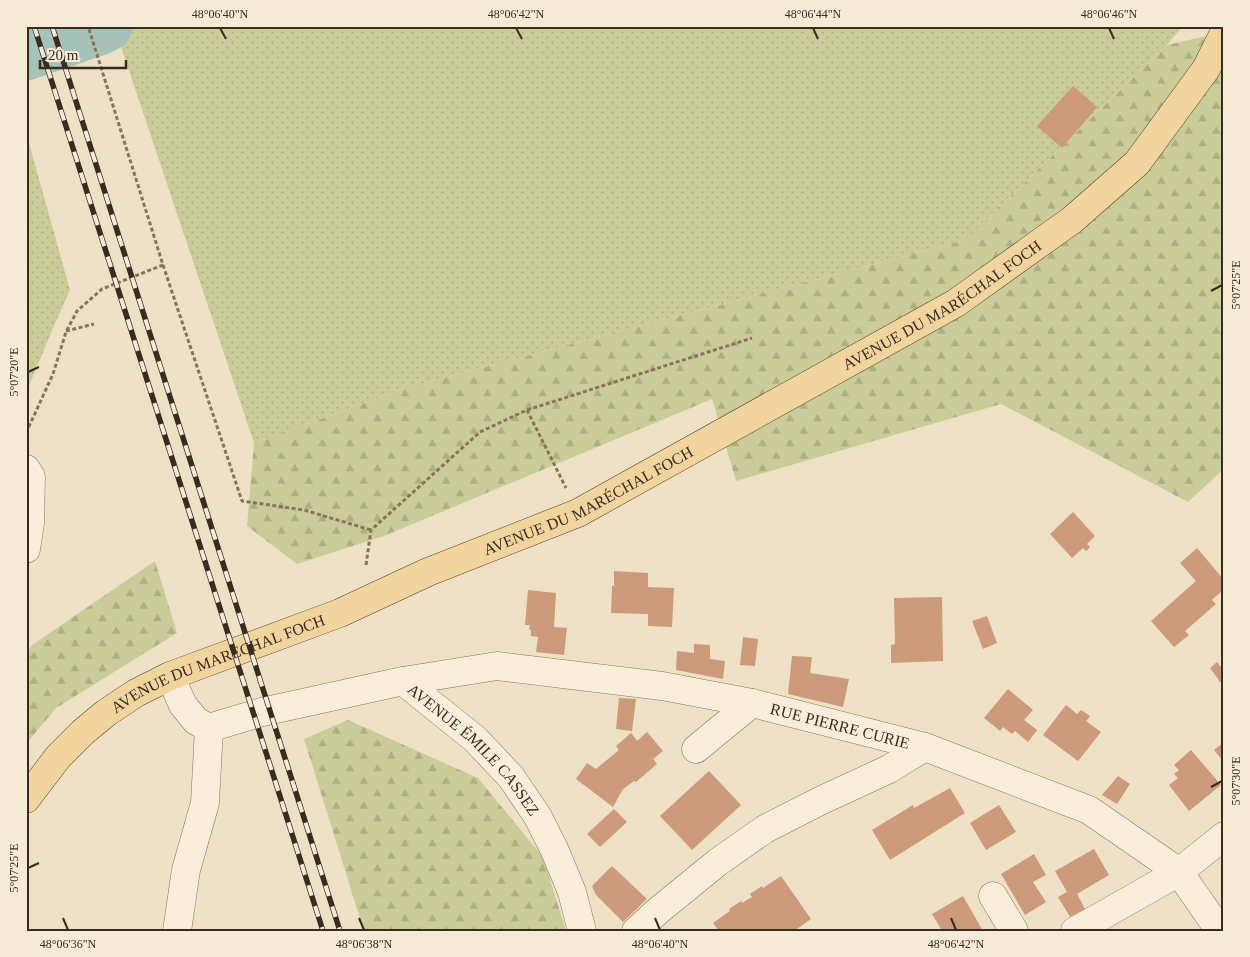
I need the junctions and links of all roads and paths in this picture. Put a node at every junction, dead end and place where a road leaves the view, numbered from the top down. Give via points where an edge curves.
1 (88, 26) edge
2 (1224, 33) edge
3 (163, 266) junction
4 (94, 324) dead end
5 (66, 332) junction
6 (752, 338) dead end
7 (528, 410) junction
8 (26, 433) edge
9 (26, 469) edge
10 (566, 488) dead end
11 (371, 530) junction
12 (26, 549) edge
13 (366, 565) dead end
14 (170, 676) junction
15 (403, 681) junction
16 (752, 703) junction
17 (208, 728) junction
18 (925, 747) junction
19 (696, 749) dead end
20 (26, 799) edge
21 (1224, 836) edge
22 (1179, 872) junction
23 (993, 896) dead end
24 (177, 931) edge
25 (582, 931) edge
26 (636, 931) edge
27 (1014, 931) edge
28 (1075, 931) edge
29 (1220, 931) edge

1 - 3 path
2 - 14 main road, AVENUE DU MARÉCHAL FOCH via 1206,69 1137,163 1072,220 956,303 578,513 428,572 340,613
3 - 5 path via 102,289 76,311
3 - 11 path via 242,501 304,510
4 - 5 path
5 - 8 path via 53,374
6 - 7 path
7 - 10 path
7 - 11 path via 480,432
9 - 12 street via 31,477
11 - 13 path
14 - 17 street via 183,705 196,721
14 - 20 main road, AVENUE DU MARÉCHAL FOCH via 136,693 82,732
15 - 16 street, RUE PIERRE CURIE via 497,666 662,686
15 - 17 street, AVENUE ÉMILE CASSEZ via 262,712
15 - 25 street, AVENUE ÉMILE CASSEZ via 475,739 511,777 538,817 555,851 572,892
16 - 18 street, RUE PIERRE CURIE
16 - 19 street
17 - 24 street via 205,803 186,870
18 - 22 street, RUE PIERRE CURIE via 1089,810
18 - 26 street via 888,769 765,829 718,862
21 - 22 street
22 - 28 street
22 - 29 street, RUE PIERRE CURIE
23 - 27 street

